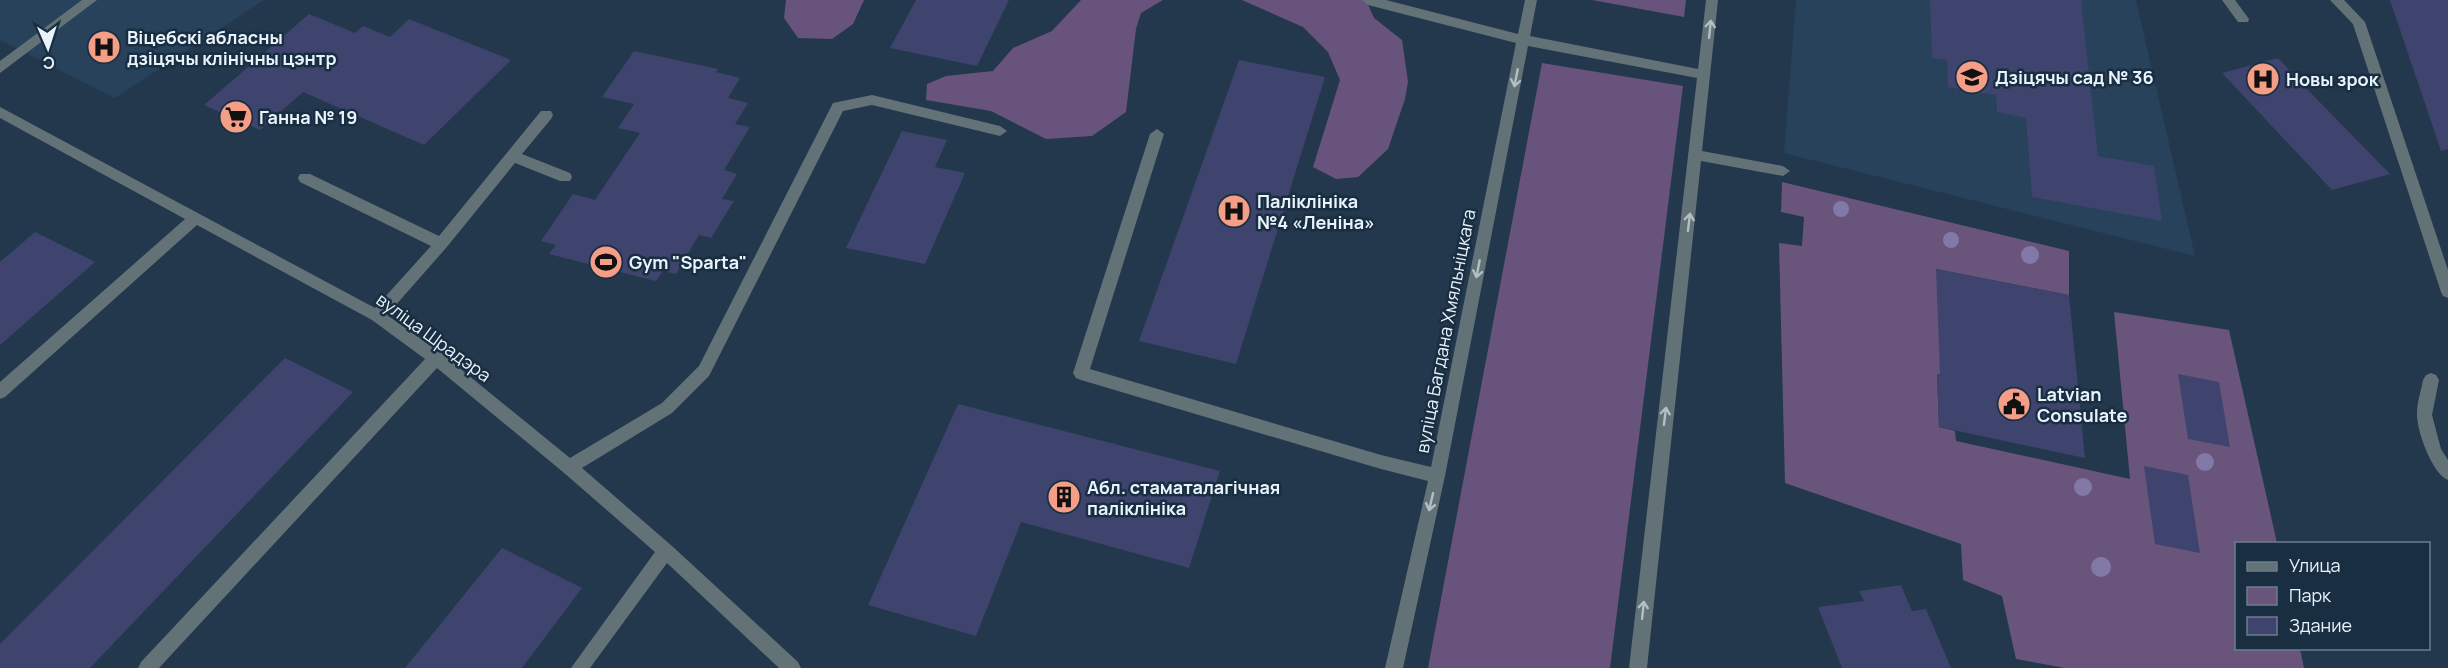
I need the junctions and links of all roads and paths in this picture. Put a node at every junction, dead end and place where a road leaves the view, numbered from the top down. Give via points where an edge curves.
1 (91, 0) edge
2 (1368, 0) edge
3 (1531, 0) edge
4 (1712, 0) edge
5 (2228, 0) edge
6 (2336, 0) edge
7 (2243, 19) dead end
8 (1523, 40) junction
9 (0, 68) edge
10 (1705, 75) junction
11 (0, 112) edge
12 (546, 115) dead end
13 (1000, 130) dead end
14 (1157, 134) dead end
15 (1697, 154) junction
16 (512, 156) junction
17 (1783, 171) dead end
18 (566, 177) dead end
19 (305, 178) dead end
20 (195, 218) junction
21 (441, 244) junction
22 (2448, 292) edge
23 (377, 316) junction
24 (436, 358) junction
25 (2431, 381) dead end
26 (0, 392) edge
27 (569, 467) junction
28 (2448, 473) edge
29 (1437, 476) junction
30 (666, 551) junction
31 (147, 668) edge
32 (580, 668) edge
33 (792, 668) edge
34 (1394, 668) edge
35 (1638, 668) edge

1 - 9 street
2 - 8 street
3 - 8 street, вуліца Багдана Хмяльніцкага
10 -> 4 street
5 - 7 street
6 - 22 street via 2359,22
8 - 10 street
8 -> 29 street, вуліца Багдана Хмяльніцкага
10 - 15 street
11 - 20 street, вуліца Шрадэра
12 - 16 street
13 - 27 street via 872,100 838,107 704,371 667,408
14 - 29 street via 1081,374
15 - 17 street
35 -> 15 street
16 - 18 street
16 - 21 street
19 - 21 street
20 - 23 street, вуліца Шрадэра
20 - 26 street
21 - 23 street
23 - 24 street, вуліца Шрадэра
24 - 27 street, вуліца Шрадэра
24 - 31 street
25 - 28 street via 2424,415 2434,452
27 - 30 street, вуліца Шрадэра
29 -> 34 street, вуліца Багдана Хмяльніцкага
30 - 32 street
30 - 33 street, вуліца Шрадэра

